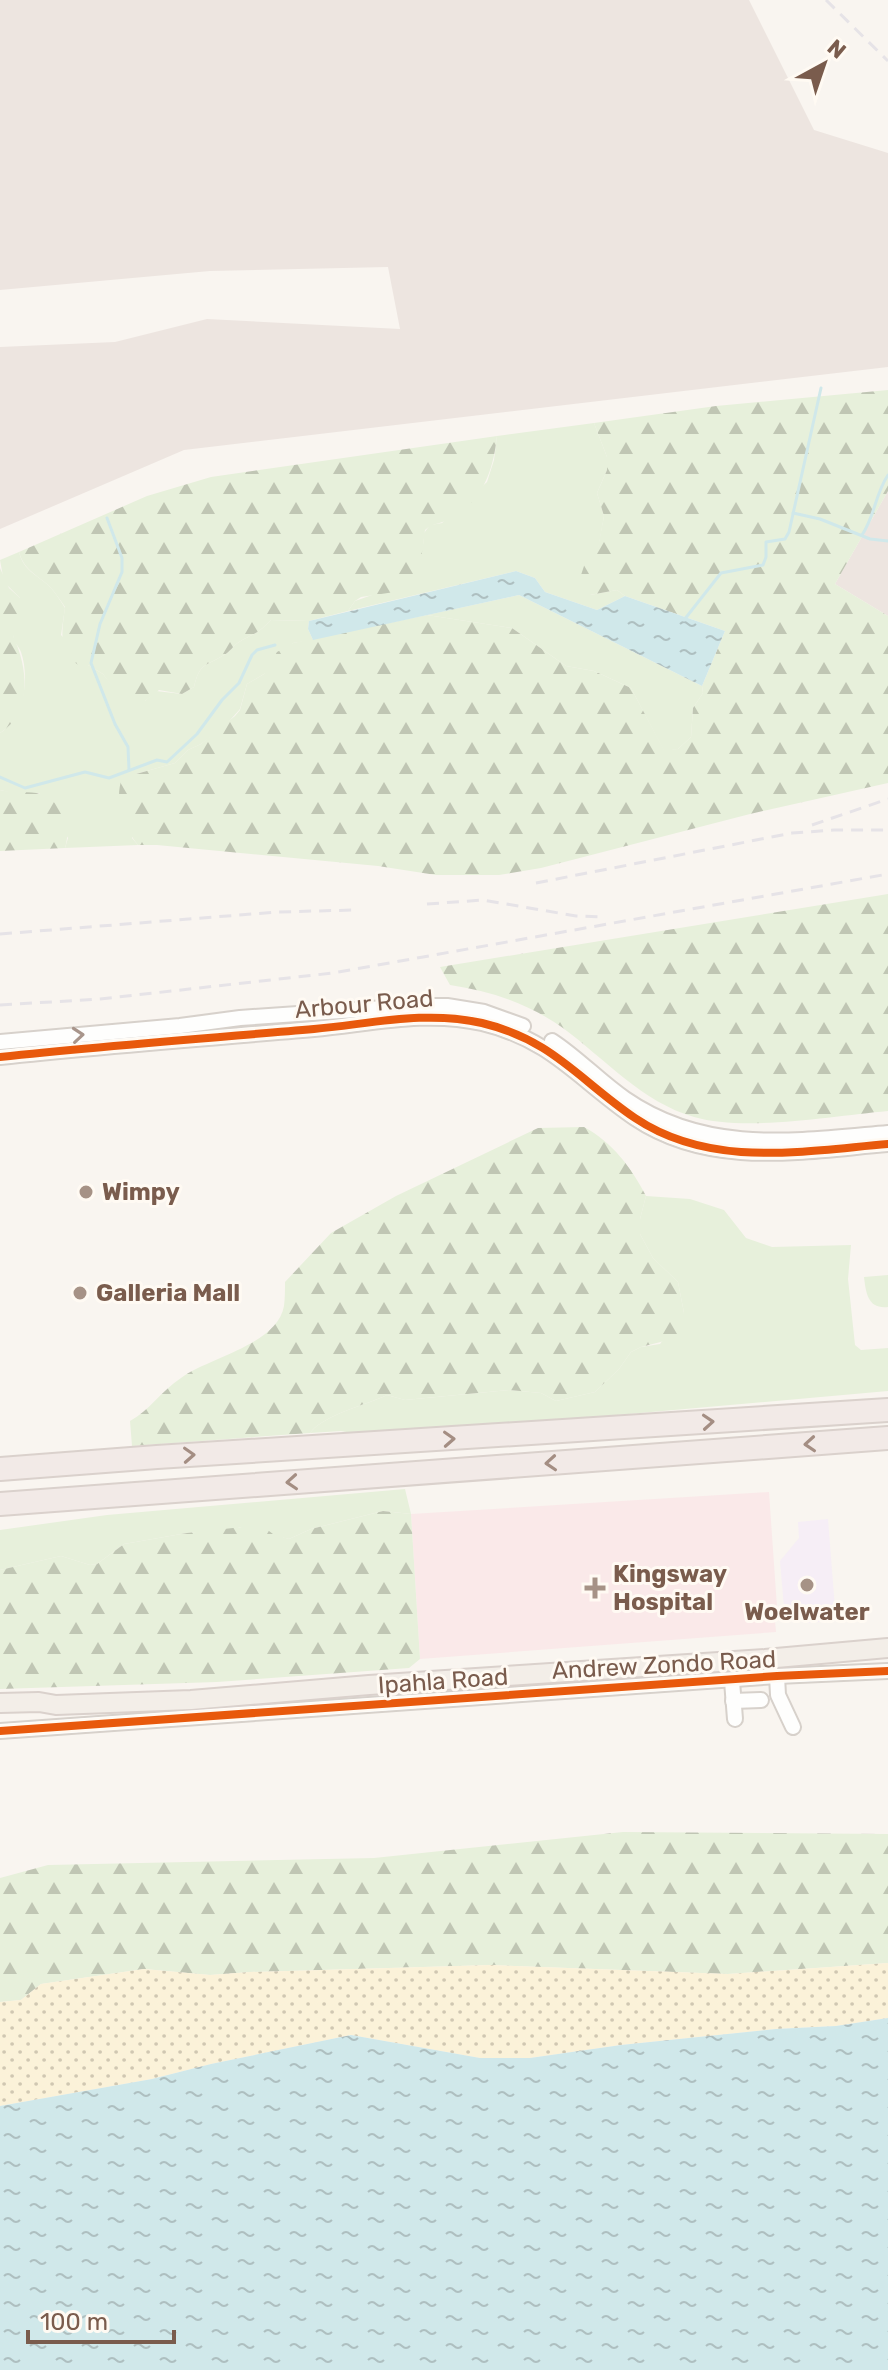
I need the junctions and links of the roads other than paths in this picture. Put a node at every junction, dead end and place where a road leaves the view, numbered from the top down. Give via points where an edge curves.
1 (0, 1042) edge
2 (0, 1057) edge
3 (888, 1133) edge
4 (888, 1144) edge
5 (888, 1410) edge
6 (888, 1438) edge
7 (157, 1457) junction
8 (0, 1461) edge
9 (0, 1469) edge
10 (130, 1494) junction
11 (0, 1504) edge
12 (0, 1519) edge
13 (888, 1648) edge
14 (888, 1671) edge
15 (777, 1676) junction
16 (732, 1681) junction
17 (761, 1700) dead end
18 (733, 1701) junction
19 (0, 1703) edge
20 (56, 1705) junction
21 (0, 1713) edge
22 (735, 1719) dead end
23 (793, 1727) dead end
24 (0, 1731) edge

1 -> 3 street, Arbour Road via 240,1018 447,1006 484,1012 548,1038 624,1098 666,1122 705,1135 749,1142
2 - 4 street, Arbour Road via 392,1019 456,1018 514,1032 543,1046 638,1120 694,1145 758,1154
7 -> 5 highway
6 -> 10 highway
7 - 8 highway
7 - 9 highway
10 - 11 highway
10 - 12 highway
13 - 20 main road, Andrew Zondo Road via 191,1700
14 - 15 street, Ipahla Road
15 - 16 street, Ipahla Road
15 - 23 street via 778,1695
16 - 18 street
16 - 24 street, Ipahla Road
17 - 18 street
18 - 22 street
19 - 20 main road, Andrew Zondo Road
20 - 21 main road, Andrew Zondo Road

